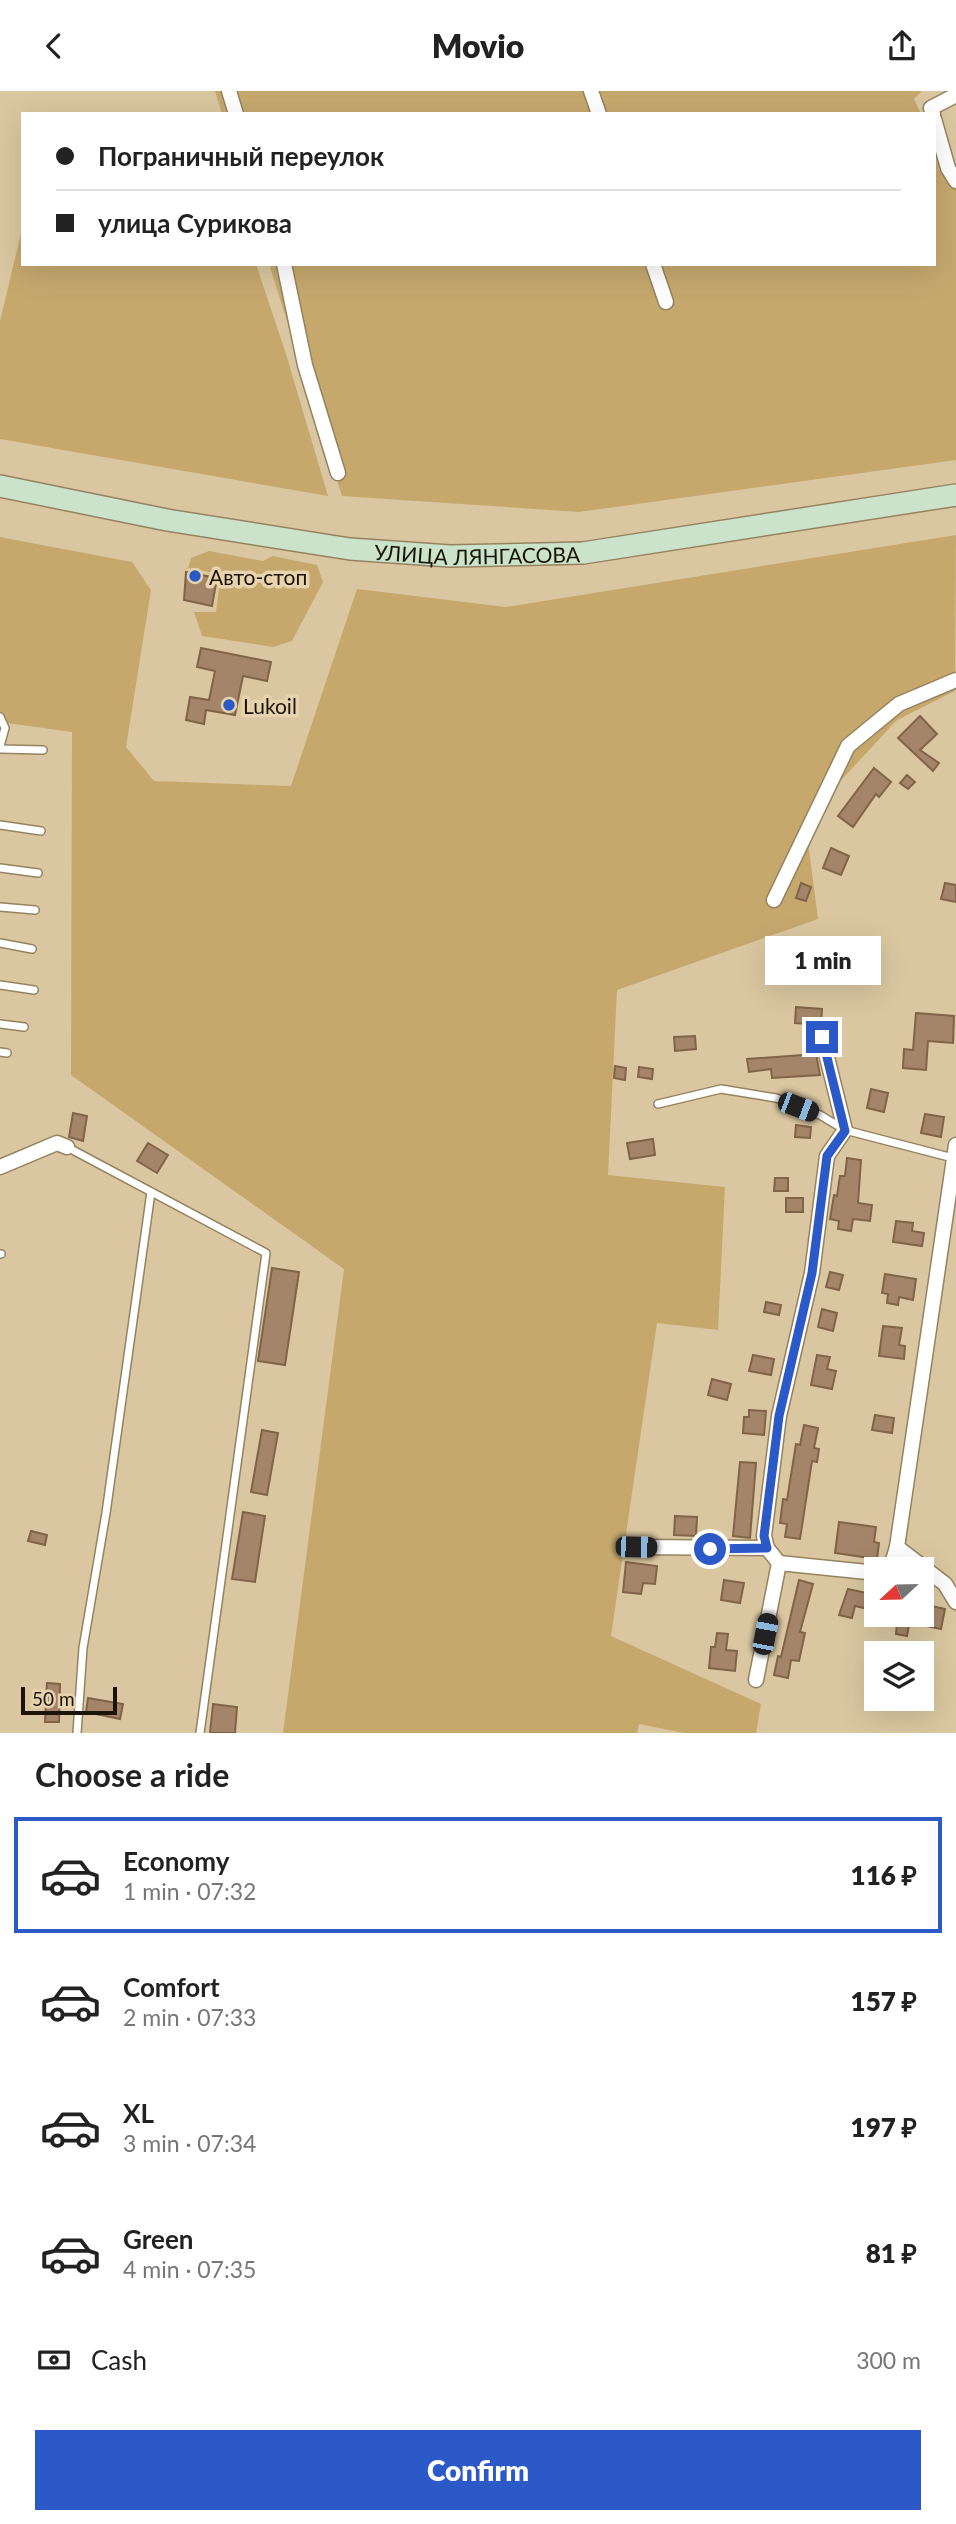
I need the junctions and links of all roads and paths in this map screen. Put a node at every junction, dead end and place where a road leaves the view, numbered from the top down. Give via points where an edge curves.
1 (229, 91) edge
2 (591, 91) edge
3 (956, 95) edge
4 (235, 112) edge
5 (598, 112) edge
6 (934, 112) edge
7 (936, 124) edge
8 (956, 181) edge
9 (284, 266) edge
10 (654, 266) edge
11 (666, 302) dead end
12 (338, 473) dead end
13 (0, 486) edge
14 (956, 495) edge
15 (956, 680) edge
16 (0, 717) edge
17 (0, 747) edge
18 (43, 750) dead end
19 (0, 825) edge
20 (41, 831) dead end
21 (0, 868) edge
22 (38, 873) dead end
23 (774, 900) dead end
24 (0, 907) edge
25 (35, 911) dead end
26 (0, 943) edge
27 (32, 949) dead end
28 (0, 985) edge
29 (34, 990) dead end
30 (0, 1024) edge
31 (24, 1027) dead end
32 (822, 1037) dead end
33 (658, 1104) dead end
34 (845, 1131) junction
35 (67, 1147) joint
36 (954, 1152) edge
37 (0, 1167) edge
38 (151, 1192) junction
39 (636, 1547) dead end
40 (897, 1547) junction
41 (767, 1548) junction
42 (894, 1557) edge
43 (779, 1563) junction
44 (864, 1572) edge
45 (956, 1602) edge
46 (756, 1680) dead end
47 (78, 1733) edge
48 (200, 1733) edge

1 - 4 street
2 - 5 street
3 - 6 street
7 - 8 street
9 - 12 street via 305,365
10 - 11 street
13 - 14 main road, УЛИЦА ЛЯНГАСОВА via 167,520 350,549 450,556 583,553
15 - 23 street via 899,704 848,746
16 - 17 lane via 5,728
17 - 18 lane
19 - 20 lane
21 - 22 lane
24 - 25 lane
26 - 27 lane
28 - 29 lane
30 - 31 lane
32 - 34 street
33 - 34 lane via 720,1089 776,1098 820,1115
34 - 36 lane
34 - 41 street via 827,1156 812,1273 779,1416 764,1536
35 - 37 street via 57,1143
35 - 38 lane
36 - 40 street
38 - 47 lane via 83,1648
38 - 48 lane via 266,1253
39 - 41 street
40 - 42 street
40 - 45 street via 945,1584
41 - 43 street
43 - 44 street
43 - 46 street

